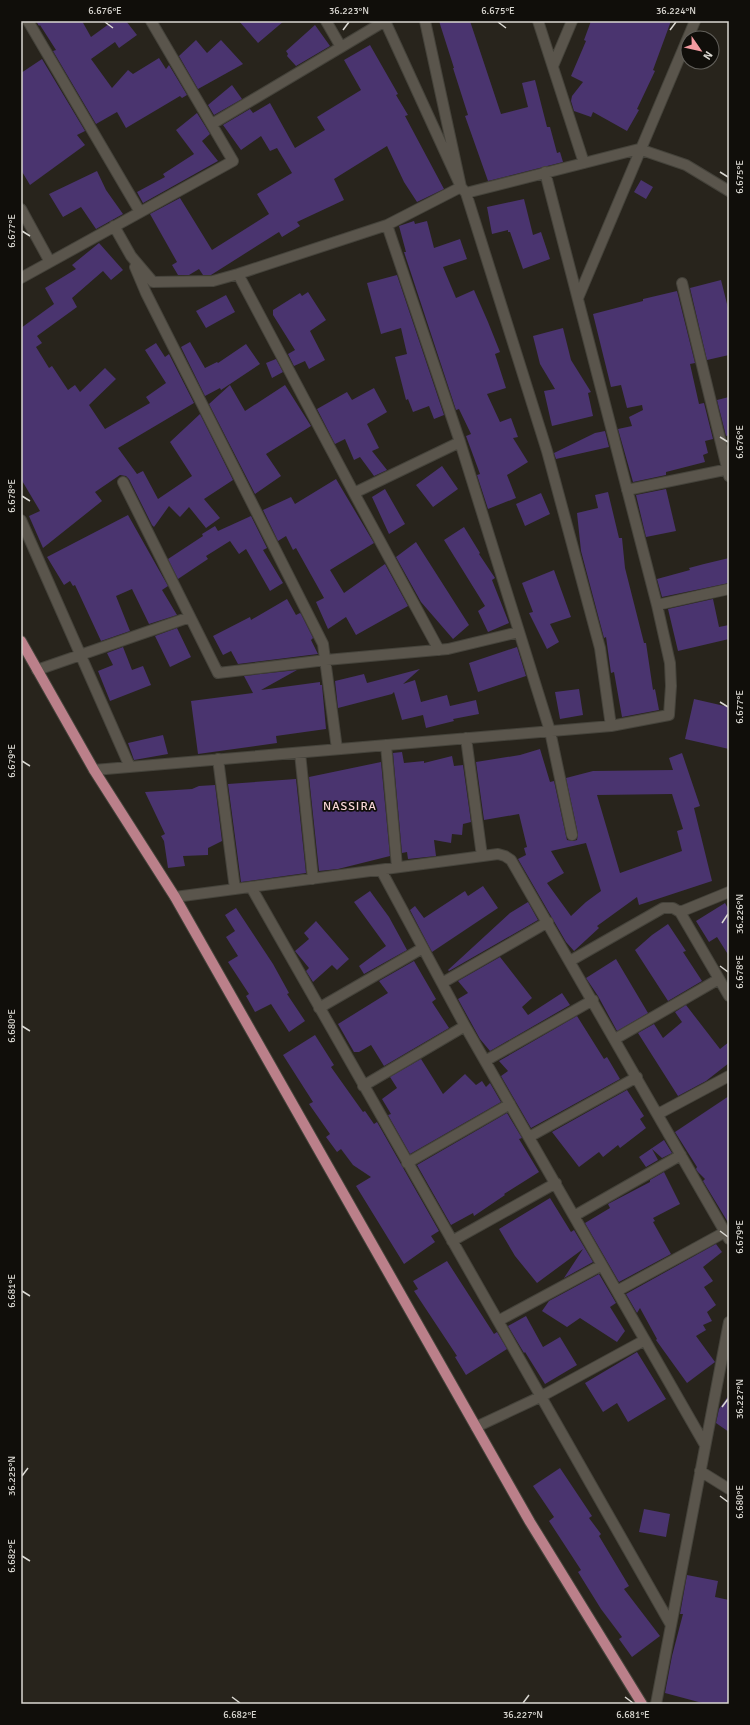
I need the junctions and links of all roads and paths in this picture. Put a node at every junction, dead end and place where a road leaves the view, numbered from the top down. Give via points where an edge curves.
1 (28, 21) edge
2 (151, 21) edge
3 (326, 21) edge
4 (385, 21) edge
5 (425, 21) edge
6 (538, 21) edge
7 (572, 21) edge
8 (695, 21) edge
9 (341, 47) junction
10 (553, 66) junction
11 (212, 124) junction
12 (639, 149) junction
13 (584, 163) junction
14 (545, 172) junction
15 (463, 190) junction
16 (729, 191) edge
17 (21, 210) edge
18 (140, 212) junction
19 (387, 225) junction
20 (114, 226) junction
21 (131, 256) junction
22 (50, 262) junction
23 (238, 274) junction
24 (21, 278) edge
25 (682, 283) dead end
26 (578, 298) junction
27 (460, 442) junction
28 (728, 471) edge
29 (123, 482) dead end
30 (627, 490) junction
31 (354, 493) junction
32 (21, 520) edge
33 (729, 589) edge
34 (657, 605) junction
35 (190, 618) junction
36 (519, 632) junction
37 (21, 641) edge
38 (439, 650) junction
39 (81, 656) junction
40 (326, 660) junction
41 (37, 670) junction
42 (611, 726) junction
43 (550, 731) junction
44 (466, 738) junction
45 (386, 745) junction
46 (337, 749) junction
47 (300, 753) junction
48 (218, 760) junction
49 (130, 767) junction
50 (94, 770) junction
51 (572, 835) dead end
52 (482, 856) junction
53 (397, 867) junction
54 (381, 870) junction
55 (313, 879) junction
56 (251, 887) junction
57 (235, 889) junction
58 (729, 892) edge
59 (175, 897) junction
60 (680, 912) junction
61 (548, 922) junction
62 (423, 948) junction
63 (570, 961) junction
64 (719, 979) junction
65 (442, 983) junction
66 (729, 996) edge
67 (593, 1000) junction
68 (319, 1008) junction
69 (465, 1026) junction
70 (615, 1039) junction
71 (485, 1061) junction
72 (729, 1076) edge
73 (637, 1077) junction
74 (363, 1086) junction
75 (510, 1104) junction
76 (658, 1114) junction
77 (529, 1137) junction
78 (681, 1155) junction
79 (407, 1163) junction
80 (556, 1184) junction
81 (574, 1216) junction
82 (727, 1235) edge
83 (452, 1241) junction
84 (602, 1265) junction
85 (618, 1292) junction
86 (498, 1321) junction
87 (729, 1322) edge
88 (645, 1340) junction
89 (542, 1396) junction
90 (476, 1427) junction
91 (705, 1445) junction
92 (700, 1471) junction
93 (729, 1489) edge
94 (671, 1625) junction
95 (642, 1704) edge
96 (656, 1704) edge

1 - 18 street
2 - 11 street
3 - 9 street
4 - 9 street
4 - 15 street
5 - 15 street
6 - 10 street
7 - 10 street
8 - 12 street
9 - 11 street
10 - 13 street
11 - 18 street via 233,161
12 - 13 street
12 - 16 street via 686,165
12 - 26 street
13 - 14 street
14 - 15 street
14 - 26 street
15 - 19 street
15 - 42 street via 547,451 600,648
17 - 22 street
18 - 20 street
19 - 23 street
19 - 27 street
20 - 21 street
20 - 22 street
21 - 23 street via 153,282 213,281
21 - 40 street via 146,293 324,644
22 - 24 street
23 - 31 street
25 - 28 street
26 - 30 street
27 - 31 street
27 - 36 street
28 - 30 street
29 - 35 street
30 - 34 street
31 - 38 street
32 - 39 street
33 - 34 street
34 - 42 street via 670,663 669,715
35 - 39 street
35 - 40 street via 218,673
36 - 38 street
36 - 43 street
37 - 41 main road
38 - 40 street
39 - 41 street
39 - 49 street
40 - 46 street
41 - 50 main road
42 - 43 street
43 - 44 street
43 - 51 street
44 - 45 street
44 - 52 street
45 - 46 street
45 - 53 street
46 - 47 street
47 - 48 street
47 - 55 street
48 - 49 street
48 - 57 street
49 - 50 street
50 - 59 main road
52 - 53 street
52 - 61 street via 498,854 511,860
53 - 54 street
54 - 55 street
54 - 62 street
55 - 56 street
56 - 57 street
56 - 68 street
57 - 59 street
58 - 60 street
59 - 90 main road
60 - 63 street via 673,908 663,908
60 - 64 street
61 - 63 street
61 - 65 street
62 - 65 street
62 - 68 street
63 - 67 street
64 - 66 street
64 - 70 street
65 - 69 street
67 - 70 street
67 - 71 street
68 - 74 street
69 - 71 street
69 - 74 street
70 - 73 street
71 - 75 street
72 - 76 street
73 - 76 street
73 - 77 street
74 - 79 street
75 - 77 street
75 - 79 street
76 - 78 street
77 - 80 street
78 - 81 street
78 - 82 street
79 - 83 street
80 - 81 street
80 - 83 street
81 - 84 street
82 - 85 street
83 - 86 street
84 - 85 street
84 - 86 street
85 - 88 street
86 - 89 street
87 - 91 street
88 - 89 street
88 - 91 street
89 - 90 street
89 - 94 street
90 - 95 main road via 530,1522
91 - 92 street
92 - 93 street
92 - 94 street
94 - 96 street

